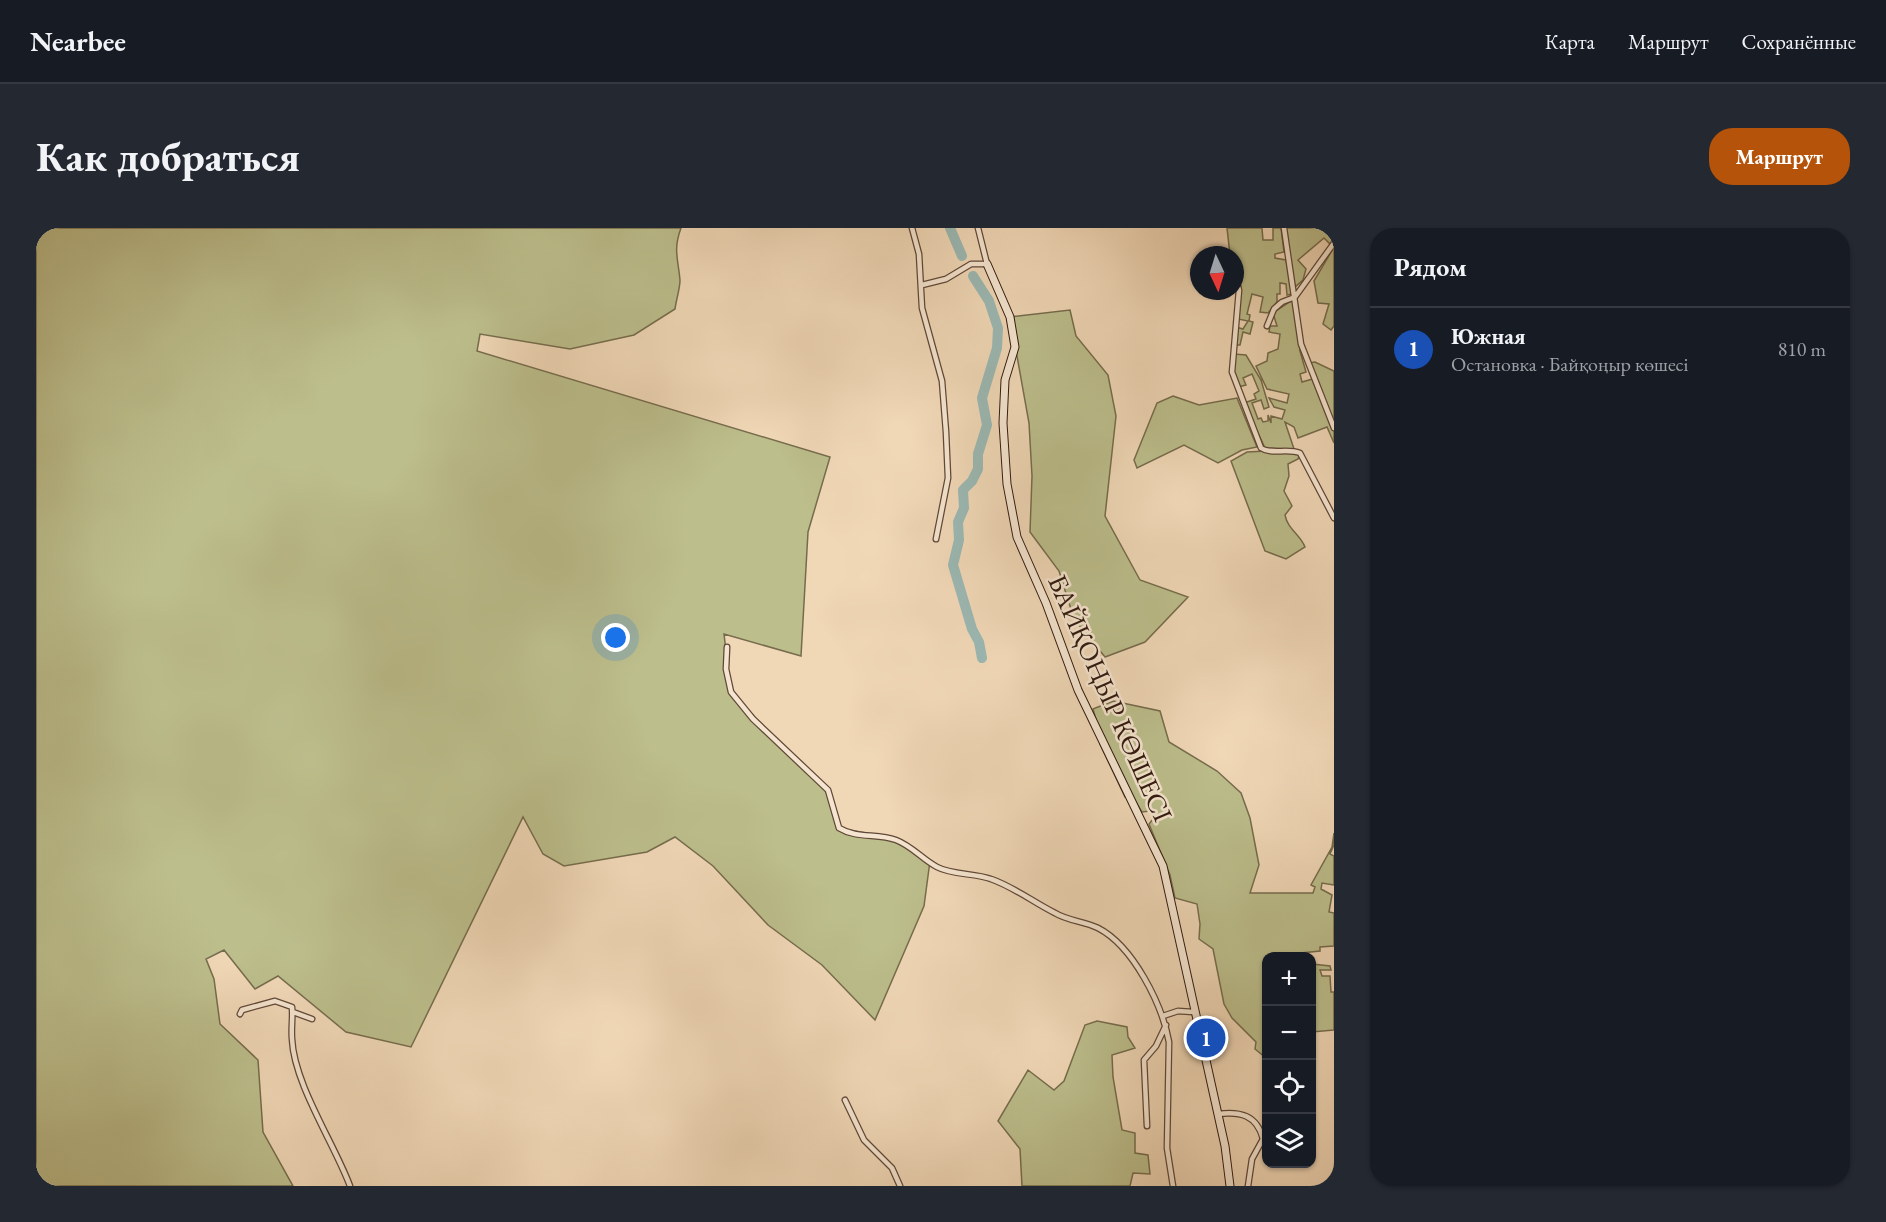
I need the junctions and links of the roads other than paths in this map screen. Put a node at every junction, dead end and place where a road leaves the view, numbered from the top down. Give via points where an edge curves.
1 (912, 228) edge
2 (978, 228) edge
3 (1284, 228) edge
4 (1334, 243) edge
5 (987, 264) junction
6 (922, 285) junction
7 (1295, 297) junction
8 (1238, 300) edge
9 (1267, 326) dead end
10 (1334, 428) edge
11 (1334, 518) edge
12 (936, 539) dead end
13 (727, 647) dead end
14 (293, 1012) junction
15 (1193, 1012) junction
16 (240, 1014) dead end
17 (1163, 1016) junction
18 (312, 1019) dead end
19 (1166, 1025) junction
20 (845, 1100) dead end
21 (1218, 1114) junction
22 (1147, 1126) dead end
23 (1334, 1181) edge
24 (350, 1186) edge
25 (900, 1186) edge
26 (1173, 1186) edge
27 (1230, 1186) edge
28 (1248, 1186) edge
29 (1334, 1186) edge

1 - 6 street
2 - 5 street, БАЙҚОҢЫР КӨШЕСІ
3 - 7 street
4 - 7 street
5 - 6 street via 971,264 946,279
5 - 15 street, БАЙҚОҢЫР КӨШЕСІ via 1010,317 1015,347 1005,381 1003,423 1007,484 1017,537 1078,690 1163,866
6 - 12 street via 922,308 942,381 948,478
7 - 9 street via 1278,305
7 - 10 street via 1301,344
8 - 11 street via 1232,372 1261,447 1267,451 1300,453
13 - 17 street via 731,692 753,719 828,790 839,828 898,841 938,868 991,879 1061,917 1099,928 1132,961
14 - 16 street via 292,1007 275,1001 242,1010
14 - 18 street
14 - 24 street via 292,1040 304,1081
15 - 17 street
15 - 21 street, БАЙҚОҢЫР КӨШЕСІ
17 - 19 street
19 - 22 street via 1156,1046 1144,1059
19 - 26 street via 1167,1148
20 - 25 street via 864,1140 892,1168
21 - 27 street, БАЙҚОҢЫР КӨШЕСІ
21 - 28 street via 1234,1112 1249,1116 1261,1130 1263,1139 1252,1159
23 - 29 street

